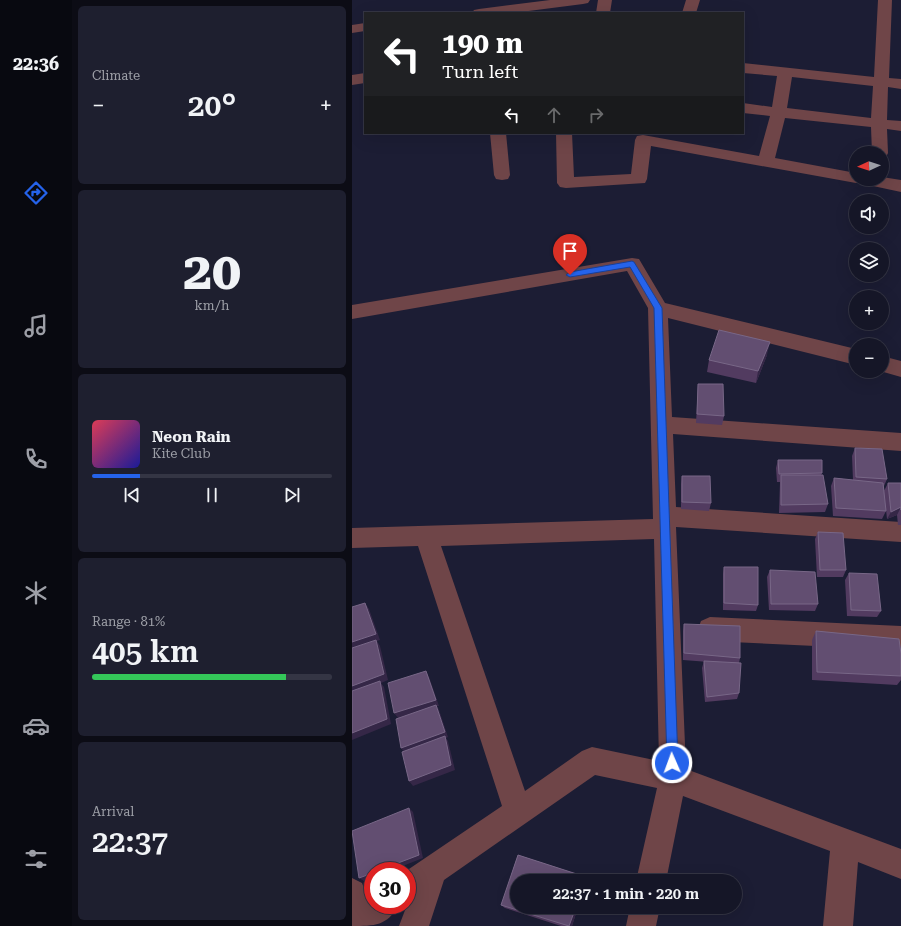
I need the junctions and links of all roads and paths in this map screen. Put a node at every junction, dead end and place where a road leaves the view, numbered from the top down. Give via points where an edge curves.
1 (583, 0) edge
2 (605, 0) edge
3 (693, 0) edge
4 (885, 0) edge
5 (502, 5) edge
6 (482, 12) edge
7 (603, 12) edge
8 (689, 12) edge
9 (364, 27) edge
10 (352, 29) edge
11 (744, 68) edge
12 (785, 72) junction
13 (364, 78) edge
14 (352, 80) edge
15 (882, 82) junction
16 (901, 84) edge
17 (744, 108) edge
18 (778, 112) junction
19 (879, 124) junction
20 (901, 126) edge
21 (498, 134) edge
22 (564, 134) edge
23 (643, 136) edge
24 (880, 146) edge
25 (766, 162) junction
26 (502, 175) dead end
27 (849, 177) edge
28 (889, 183) edge
29 (901, 186) edge
30 (658, 308) junction
31 (352, 312) edge
32 (849, 356) edge
33 (889, 366) edge
34 (901, 369) edge
35 (662, 425) junction
36 (901, 442) edge
37 (665, 522) junction
38 (901, 532) edge
39 (426, 536) junction
40 (352, 538) edge
41 (669, 627) junction
42 (901, 638) edge
43 (673, 778) junction
44 (518, 812) junction
45 (845, 843) junction
46 (901, 864) edge
47 (432, 871) junction
48 (652, 874) edge
49 (416, 882) edge
50 (352, 893) edge
51 (370, 914) edge
52 (644, 914) edge
53 (355, 924) edge
54 (414, 926) edge
55 (641, 926) edge
56 (838, 926) edge

1 - 5 street
2 - 7 street
3 - 8 street
4 - 15 street
5 - 6 street
9 - 10 street
11 - 12 street
12 - 15 street
12 - 18 street
13 - 14 street
15 - 16 street
15 - 19 street
17 - 18 street
18 - 19 street
18 - 25 street
19 - 20 street
19 - 24 street
21 - 26 street
22 - 23 street via 566,182 639,179
23 - 25 street
25 - 27 street
28 - 29 street
30 - 31 street via 632,264
30 - 32 street
30 - 35 street
33 - 34 street
35 - 36 street
35 - 37 street
37 - 38 street
37 - 39 street
37 - 41 street
39 - 40 street
39 - 44 street
41 - 42 street
41 - 43 street
43 - 44 street via 592,761
43 - 45 street
43 - 48 street
44 - 47 street
45 - 46 street
45 - 56 street
47 - 49 street
47 - 54 street
50 - 53 street
51 - 53 street
52 - 55 street

